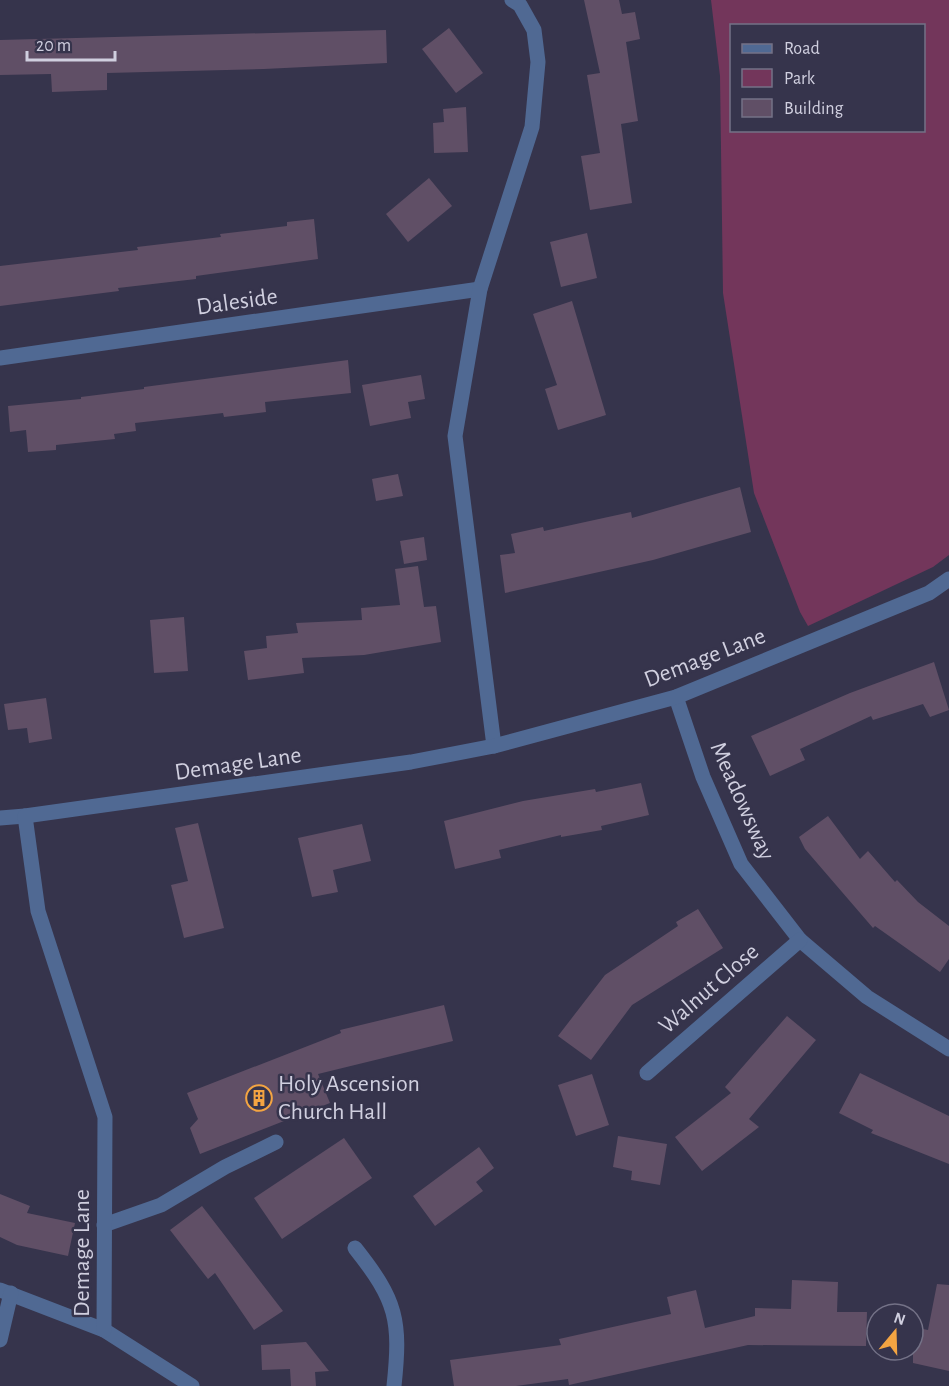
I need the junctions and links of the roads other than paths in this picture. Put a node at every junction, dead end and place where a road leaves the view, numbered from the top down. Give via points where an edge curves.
1 (512, 0) edge
2 (480, 289) junction
3 (0, 358) edge
4 (949, 579) edge
5 (676, 697) junction
6 (494, 746) junction
7 (25, 816) junction
8 (0, 818) edge
9 (800, 940) junction
10 (949, 1049) edge
11 (647, 1073) dead end
12 (276, 1142) dead end
13 (104, 1225) junction
14 (355, 1248) dead end
15 (6, 1292) edge
16 (104, 1330) junction
17 (0, 1340) edge
18 (192, 1386) edge
19 (394, 1386) edge

1 - 2 street via 520,5 534,30 538,62 533,116
2 - 3 street, Daleside
2 - 6 street via 455,435
4 - 5 street, Demage Lane via 929,593
5 - 6 street, Demage Lane
5 - 9 street, Meadowsway via 703,777 741,864
6 - 7 street, Demage Lane via 411,762
7 - 8 street
7 - 13 street, Demage Lane via 38,911 105,1117
9 - 10 street, Meadowsway via 867,997
9 - 11 street, Walnut Close
12 - 13 street via 161,1205
13 - 16 street, Demage Lane
14 - 19 street via 376,1275 393,1309 398,1344
15 - 16 street
15 - 17 street
16 - 18 street

